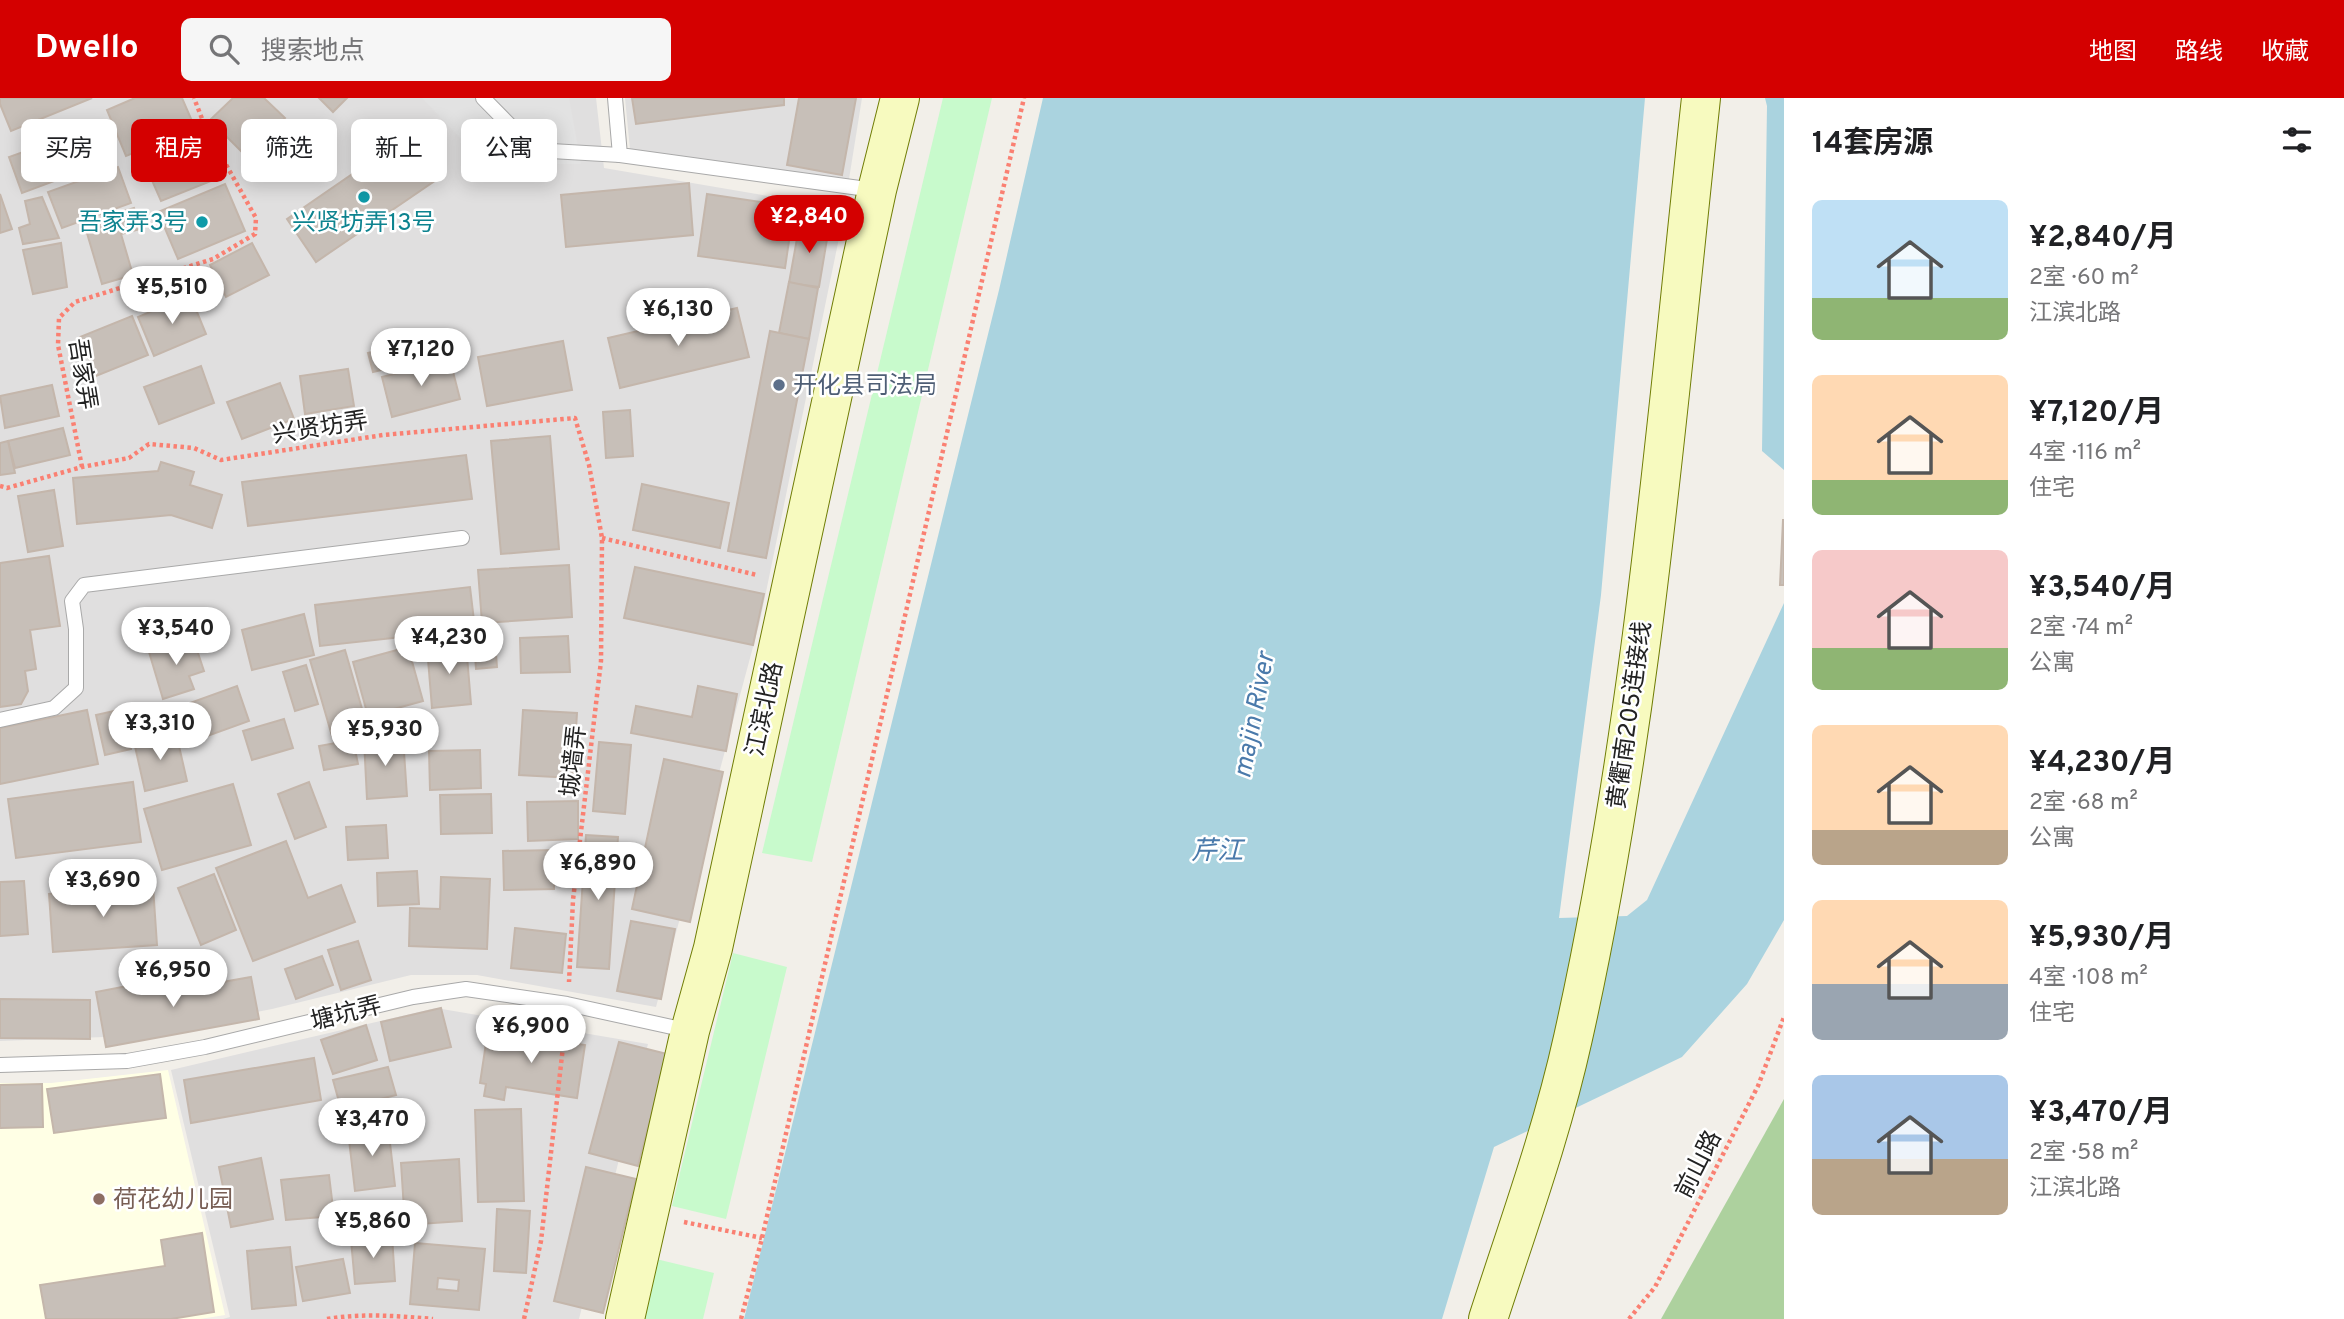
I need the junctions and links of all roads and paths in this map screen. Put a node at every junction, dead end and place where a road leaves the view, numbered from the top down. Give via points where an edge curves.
1 (194, 98) edge
2 (483, 98) edge
3 (615, 98) edge
4 (901, 98) edge
5 (1024, 98) edge
6 (1701, 98) edge
7 (620, 155) junction
8 (877, 190) junction
9 (82, 467) junction
10 (0, 486) edge
11 (462, 538) dead end
12 (603, 538) junction
13 (792, 584) junction
14 (0, 720) edge
15 (567, 1004) junction
16 (1784, 1017) edge
17 (690, 1031) junction
18 (0, 1065) edge
19 (650, 1213) junction
20 (762, 1238) junction
21 (327, 1319) edge
22 (433, 1319) edge
23 (524, 1319) edge
24 (625, 1319) edge
25 (741, 1319) edge
26 (1488, 1319) edge
27 (1629, 1319) edge

1 - 9 path, 吾家弄 via 206,129 256,218 255,234 213,259 75,302 58,318 58,345
2 - 7 lane via 534,150
3 - 7 lane
4 - 8 main road, 江滨北路
5 - 20 path
6 - 26 main road, 黄衢南205连接线 via 1648,585 1604,887 1573,1042
7 - 8 lane
8 - 13 main road, 江滨北路
9 - 10 path, 兴贤坊弄 via 7,488
9 - 12 path, 兴贤坊弄 via 129,458 149,444 194,448 221,460 383,435 575,418
11 - 14 lane via 84,584 72,601 76,688 54,708
12 - 13 path
12 - 15 path, 城墙弄 via 601,661 573,900
13 - 17 main road, 江滨北路 via 713,948
15 - 17 lane, 塘坑弄
15 - 18 lane, 塘坑弄 via 466,989 127,1061
15 - 23 path, 城墙弄 via 541,1241
16 - 27 path, 前山路 via 1758,1086 1655,1287
17 - 19 main road, 江滨北路
19 - 20 path
19 - 24 main road, 江滨北路
20 - 25 path
21 - 22 path via 355,1315

